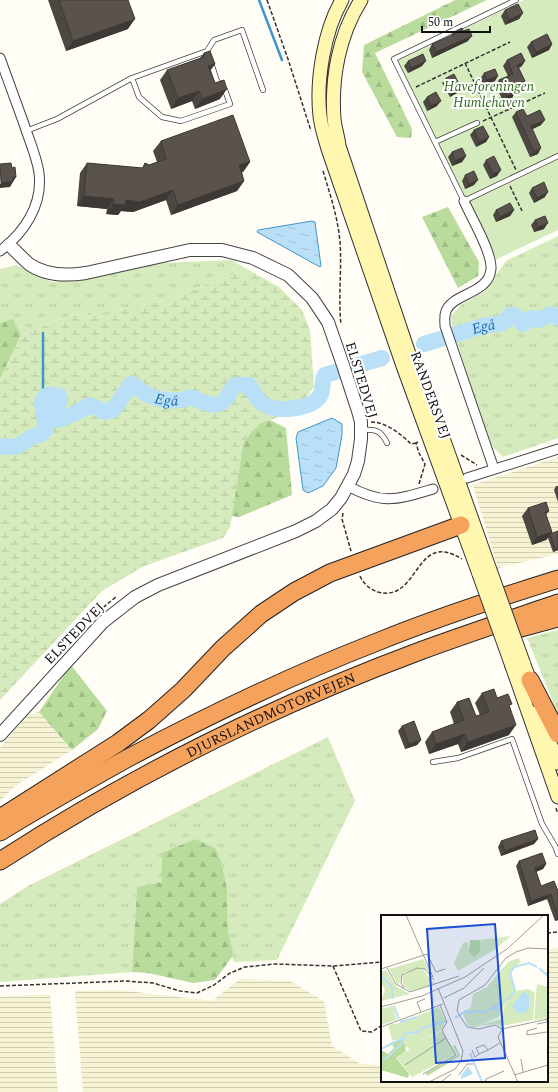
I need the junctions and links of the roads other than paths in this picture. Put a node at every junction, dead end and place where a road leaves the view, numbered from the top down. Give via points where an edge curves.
1 (342, 0) edge
2 (362, 0) edge
3 (516, 0) edge
4 (207, 51) junction
5 (0, 58) edge
6 (132, 78) junction
7 (263, 90) dead end
8 (477, 123) road end
9 (26, 131) junction
10 (435, 142) junction
11 (558, 156) edge
12 (464, 201) junction
13 (5, 248) edge
14 (361, 426) junction
15 (387, 443) dead end
16 (558, 449) edge
17 (494, 469) junction
18 (467, 478) dead end
19 (348, 486) junction
20 (433, 489) dead end
21 (467, 523) junction
22 (558, 579) edge
23 (558, 603) edge
24 (558, 618) edge
25 (518, 664) junction
26 (530, 680) junction
27 (321, 691) junction
28 (558, 734) edge
29 (0, 735) edge
30 (433, 762) dead end
31 (558, 763) edge
32 (558, 797) edge
33 (0, 818) edge
34 (0, 832) edge
35 (558, 854) edge
36 (0, 860) edge

1 - 21 main road, RANDERSVEJ via 324,46 319,83 320,116 340,186 403,366
2 - 21 main road, RANDERSVEJ via 346,30 334,84 334,119 339,146 411,360 444,441
3 - 10 lane via 394,59
4 - 6 lane
4 - 6 lane via 217,81 225,90 230,104 181,121 162,117 139,97
4 - 7 lane via 214,40 242,30
5 - 9 street
6 - 9 lane via 57,119
8 - 10 lane
9 - 13 street via 39,174 39,193 29,221
10 - 12 lane
11 - 12 lane
12 - 17 street via 489,256 491,269 488,278 475,291 453,302 446,311 445,326
13 - 14 street, ELSTEDVEJ via 36,268 70,276 190,250 222,250 253,258 288,275 312,298 328,322 355,400
14 - 15 lane via 381,433
14 - 19 street, ELSTEDVEJ via 358,461
16 - 17 street
17 - 18 street
19 - 20 street via 368,496 392,499
19 - 29 street, ELSTEDVEJ via 332,509 316,521 158,585 120,608 89,636
21 - 25 main road, RANDERSVEJ, bridge
21 - 33 highway via 330,573 294,592 261,614 149,720 118,743
22 - 34 highway, DJURSLANDMOTORVEJEN via 423,624 274,686 162,740
23 - 27 highway, DJURSLANDMOTORVEJEN via 419,651
24 - 27 highway
25 - 26 main road, RANDERSVEJ
25 - 32 main road, RANDERSVEJ
26 - 28 highway
26 - 31 main road, RANDERSVEJ
27 - 36 highway, DJURSLANDMOTORVEJEN via 211,742 136,781
30 - 35 lane via 458,758 512,739 542,824

